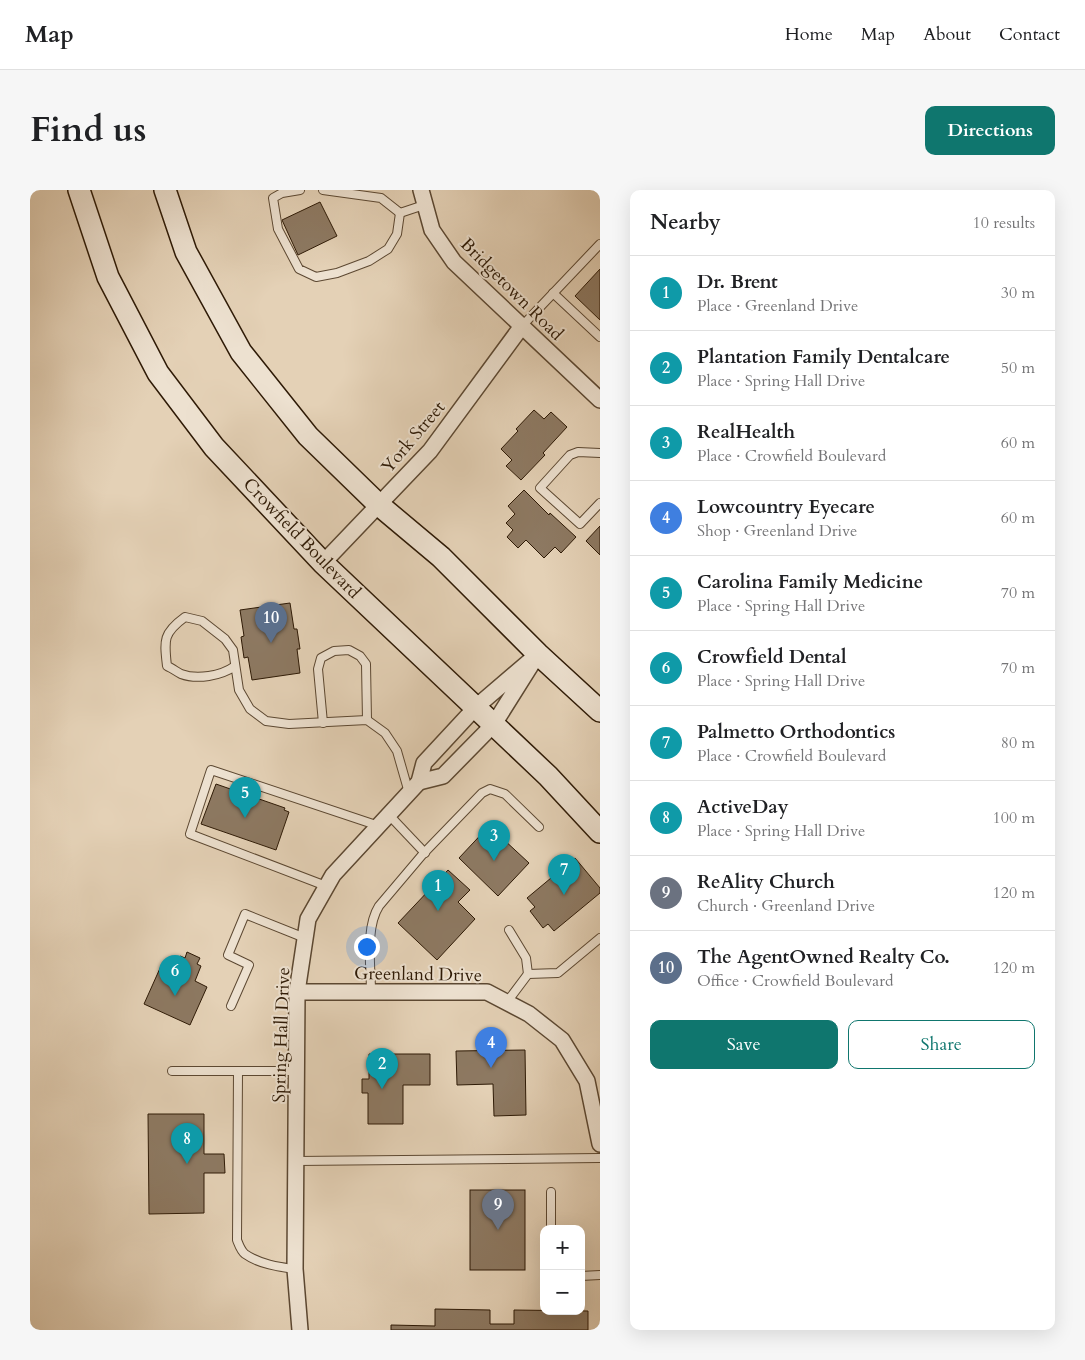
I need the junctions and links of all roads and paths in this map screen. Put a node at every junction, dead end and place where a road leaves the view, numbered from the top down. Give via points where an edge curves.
1 (79, 190) edge
2 (166, 190) edge
3 (300, 190) edge
4 (323, 190) edge
5 (420, 190) edge
6 (424, 205) junction
7 (400, 213) junction
8 (600, 244) edge
9 (553, 293) junction
10 (522, 326) junction
11 (600, 337) edge
12 (600, 400) edge
13 (600, 453) edge
14 (600, 503) edge
15 (379, 505) junction
16 (323, 563) junction
17 (538, 654) junction
18 (234, 666) junction
19 (476, 707) junction
20 (600, 711) edge
21 (367, 720) junction
22 (323, 724) junction
23 (494, 724) junction
24 (414, 787) junction
25 (384, 821) junction
26 (539, 827) dead end
27 (600, 832) edge
28 (424, 853) junction
29 (326, 886) junction
30 (510, 930) dead end
31 (305, 938) junction
32 (600, 938) edge
33 (528, 974) junction
34 (297, 992) junction
35 (371, 992) junction
36 (507, 1002) junction
37 (231, 1006) dead end
38 (172, 1071) dead end
39 (238, 1071) junction
40 (297, 1071) junction
41 (600, 1144) edge
42 (600, 1158) edge
43 (296, 1161) junction
44 (551, 1192) dead end
45 (551, 1225) edge
46 (295, 1269) junction
47 (600, 1275) edge
48 (585, 1276) edge
49 (300, 1330) edge

1 - 16 main road, Crowfield Boulevard via 108,277 158,373 214,448
2 - 15 main road via 186,252 241,352 308,436
3 - 7 lane via 273,198 278,229 299,270 316,277 370,261 388,249 397,234
4 - 7 lane via 381,198
5 - 6 street, Bridgetown Road
6 - 7 lane
6 - 10 street, Bridgetown Road via 432,230 454,262
8 - 9 lane
9 - 10 lane
9 - 11 lane
10 - 12 street, Bridgetown Road
10 - 15 street, York Street via 430,451
13 - 14 lane via 570,455 540,488 580,524
15 - 16 street, York Street
15 - 17 main road via 441,557
16 - 19 main road, Crowfield Boulevard
17 - 19 street, Spring Hall Drive
17 - 20 main road
17 - 23 street
18 - 18 lane via 233,650 225,638 202,621 185,617 172,627 164,645 168,666 181,674 196,677 226,673
18 - 22 lane via 239,690 250,708 266,721
19 - 23 main road, Crowfield Boulevard
19 - 24 street, Spring Hall Drive via 424,763
21 - 22 lane
21 - 22 lane via 366,664 349,650 334,651 321,658 318,669
21 - 24 lane via 385,733
23 - 24 street via 443,776
23 - 27 main road, Crowfield Boulevard
24 - 25 street, Spring Hall Drive
25 - 28 lane
25 - 29 street, Spring Hall Drive
25 - 29 lane via 211,770 190,834
26 - 28 lane via 505,794 490,789 482,793
28 - 35 lane via 374,914
29 - 31 street, Spring Hall Drive via 308,919
30 - 33 lane via 526,958
31 - 34 street, Spring Hall Drive
31 - 37 lane via 245,914 228,955 249,965
32 - 33 lane via 558,973
33 - 36 lane
34 - 35 street, Greenland Drive
34 - 40 street, Spring Hall Drive
35 - 36 street, Greenland Drive via 486,992
36 - 41 street, Greenland Drive via 529,1014 562,1040 587,1081
38 - 39 lane
39 - 40 lane
39 - 46 lane via 237,1240 244,1253 256,1259
40 - 43 street, Spring Hall Drive
42 - 43 lane
43 - 46 street, Spring Hall Drive
44 - 45 lane
46 - 49 street, Spring Hall Drive
47 - 48 lane

